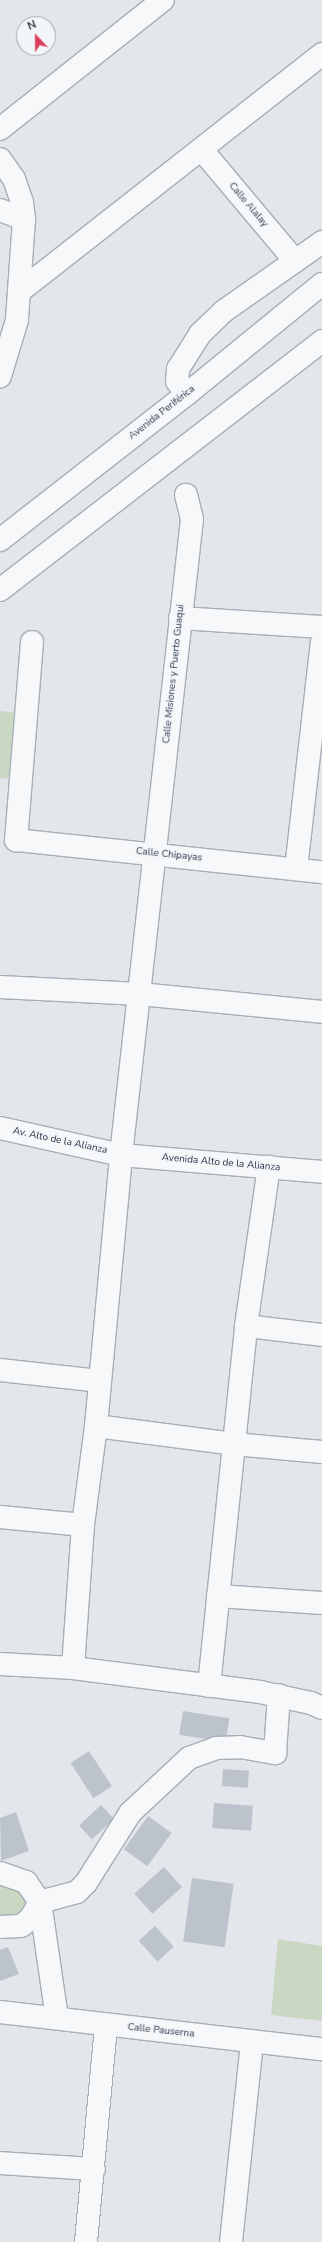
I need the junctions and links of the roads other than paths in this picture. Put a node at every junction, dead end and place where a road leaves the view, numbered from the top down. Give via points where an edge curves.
1 (163, 0) edge
2 (322, 54) edge
3 (0, 129) edge
4 (202, 150) junction
5 (0, 159) edge
6 (0, 210) edge
7 (24, 219) junction
8 (322, 242) edge
9 (295, 261) junction
10 (322, 284) edge
11 (20, 292) junction
12 (322, 341) edge
13 (0, 376) edge
14 (187, 394) junction
15 (186, 495) dead end
16 (0, 540) edge
17 (0, 590) edge
18 (180, 618) junction
19 (322, 627) edge
20 (32, 642) dead end
21 (322, 642) edge
22 (155, 854) junction
23 (296, 869) junction
24 (322, 872) edge
25 (0, 987) edge
26 (140, 994) junction
27 (322, 1012) edge
28 (0, 1128) edge
29 (120, 1155) junction
30 (269, 1167) junction
31 (322, 1172) edge
32 (246, 1326) junction
33 (322, 1336) edge
34 (0, 1370) edge
35 (99, 1381) junction
36 (96, 1426) junction
37 (234, 1444) junction
38 (322, 1452) edge
39 (0, 1517) edge
40 (83, 1525) junction
41 (218, 1596) junction
42 (322, 1603) edge
43 (0, 1664) edge
44 (73, 1668) junction
45 (209, 1686) junction
46 (279, 1695) junction
47 (322, 1708) edge
48 (0, 1873) edge
49 (40, 1902) junction
50 (0, 1927) edge
51 (0, 2012) edge
52 (57, 2018) junction
53 (106, 2025) junction
54 (252, 2042) junction
55 (322, 2049) edge
56 (0, 2162) edge
57 (94, 2169) junction
58 (86, 2242) edge
59 (231, 2242) edge

1 - 3 street
2 - 4 street
4 - 9 street, Calle Alalay
4 - 11 street
5 - 7 street via 14,179 22,202
6 - 7 street
7 - 11 street
8 - 9 street
9 - 14 street via 224,311 200,334 178,369 177,380
10 - 14 street, Avenida Periférica
11 - 13 street via 18,320
12 - 17 street
14 - 16 street, Avenida Periférica
15 - 18 street, Calle Misiones y Puerto Guaqui via 192,519
18 - 19 street
18 - 22 street, Calle Misiones y Puerto Guaqui
20 - 22 street, Calle Chipayas via 16,840
21 - 23 street
22 - 23 street, Calle Chipayas
22 - 26 street, Calle Misiones y Puerto Guaqui
23 - 24 street, Calle Chipayas
25 - 26 street
26 - 27 street
26 - 29 street, Calle Misiones y Puerto Guaqui
28 - 29 street, Av. Alto de la Alianza
29 - 30 street, Avenida Alto de la Alianza
29 - 35 street, Calle Misiones y Puerto Guaqui
30 - 31 street, Avenida Alto de la Alianza
30 - 32 street
32 - 33 street
32 - 37 street
34 - 35 street
35 - 36 street, Calle Misiones y Puerto Guaqui
36 - 37 street
36 - 40 street, Calle Misiones y Puerto Guaqui
37 - 38 street
37 - 41 street
39 - 40 street
40 - 44 street, Calle Misiones y Puerto Guaqui
41 - 42 street
41 - 45 street
43 - 44 street
44 - 45 street
45 - 46 street
46 - 47 street
46 - 49 street via 275,1753 240,1747 216,1748 189,1758 130,1813 86,1883 77,1892
48 - 49 street via 26,1882
49 - 50 street via 30,1918 21,1926
49 - 52 street
51 - 52 street, Calle Pauserna
52 - 53 street, Calle Pauserna
53 - 54 street, Calle Pauserna
53 - 57 street
54 - 55 street, Calle Pauserna
54 - 59 street
56 - 57 street
57 - 58 street

